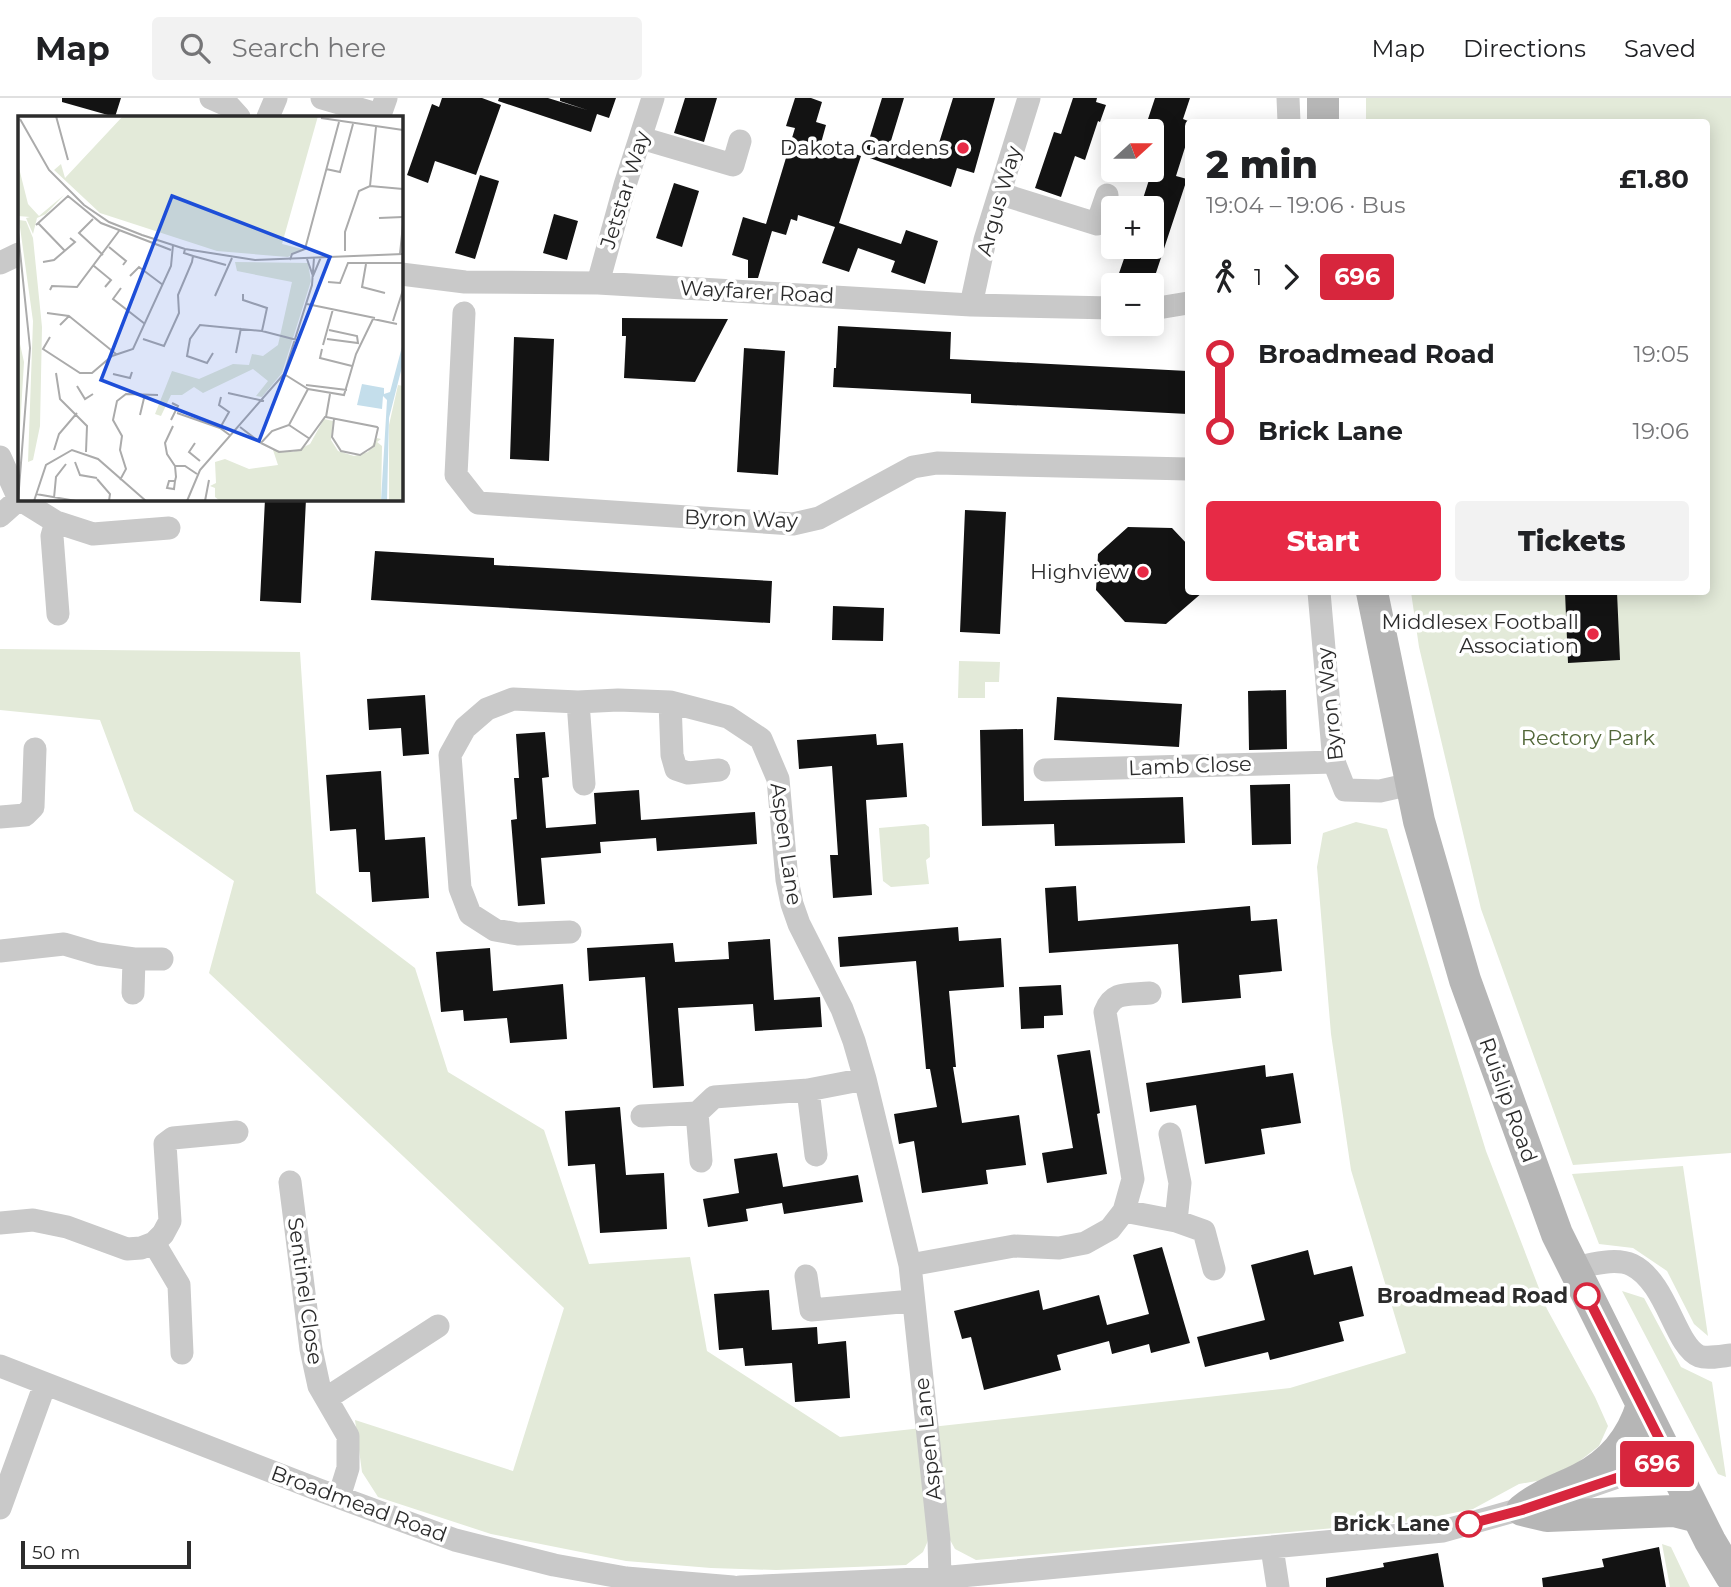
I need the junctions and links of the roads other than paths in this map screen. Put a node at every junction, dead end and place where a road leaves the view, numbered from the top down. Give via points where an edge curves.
1 (211, 98) edge
2 (276, 98) edge
3 (322, 98) edge
4 (386, 98) edge
5 (653, 98) edge
6 (1029, 98) edge
7 (1288, 98) edge
8 (1323, 98) edge
9 (238, 116) edge
10 (268, 116) edge
11 (1289, 119) edge
12 (1324, 119) edge
13 (641, 138) junction
14 (740, 141) dead end
15 (1001, 194) junction
16 (1107, 195) dead end
17 (18, 254) edge
18 (0, 263) edge
19 (402, 274) edge
20 (598, 283) junction
21 (1185, 304) edge
22 (971, 305) junction
23 (1164, 307) edge
24 (1101, 308) edge
25 (464, 313) dead end
26 (0, 457) edge
27 (1185, 469) edge
28 (18, 497) edge
29 (18, 500) edge
30 (21, 500) edge
31 (0, 516) edge
32 (56, 522) junction
33 (169, 528) dead end
34 (1319, 595) edge
35 (1373, 595) edge
36 (58, 614) dead end
37 (578, 702) junction
38 (670, 702) junction
39 (35, 750) dead end
40 (1334, 762) junction
41 (719, 770) dead end
42 (1045, 770) dead end
43 (584, 784) dead end
44 (1410, 784) junction
45 (0, 817) edge
46 (570, 932) dead end
47 (0, 951) edge
48 (134, 959) junction
49 (162, 959) dead end
50 (132, 993) dead end
51 (1150, 993) dead end
52 (865, 1079) junction
53 (808, 1090) junction
54 (697, 1113) junction
55 (642, 1116) dead end
56 (237, 1132) dead end
57 (1170, 1133) dead end
58 (816, 1155) dead end
59 (701, 1161) dead end
60 (290, 1182) dead end
61 (1124, 1211) junction
62 (1176, 1221) junction
63 (0, 1223) edge
64 (155, 1243) junction
65 (910, 1265) junction
66 (1573, 1268) junction
67 (1214, 1269) dead end
68 (806, 1276) dead end
69 (912, 1301) junction
70 (438, 1326) dead end
71 (183, 1353) dead end
72 (1731, 1355) edge
73 (0, 1366) edge
74 (45, 1384) junction
75 (327, 1398) junction
76 (1642, 1405) junction
77 (1670, 1460) junction
78 (339, 1497) junction
79 (0, 1508) edge
80 (1522, 1510) junction
81 (1698, 1517) junction
82 (1272, 1548) junction
83 (1731, 1576) edge
84 (940, 1578) junction
85 (626, 1582) edge
86 (733, 1587) edge
87 (740, 1587) edge
88 (1278, 1587) edge

1 - 9 street
2 - 10 street
3 - 4 street via 380,115
5 - 13 street, Jetstar Way
6 - 15 street, Argus Way
7 - 11 street
8 - 12 main road
13 - 14 street via 733,165
13 - 20 street, Jetstar Way
15 - 16 street via 1097,224
15 - 22 street, Argus Way
17 - 18 street
19 - 20 street, Wayfarer Road via 465,282
20 - 22 street, Wayfarer Road
21 - 23 street
22 - 24 street, Wayfarer Road
25 - 27 street, Byron Way via 456,475 478,503 793,524 819,518 913,467 937,463
26 - 28 street
29 - 31 street
30 - 32 street
32 - 33 street via 93,534
32 - 36 street via 52,537
34 - 40 street, Byron Way
35 - 44 main road, Ruislip Road
37 - 38 street, Aspen Lane
37 - 43 street
37 - 46 street, Aspen Lane via 513,699 487,709 465,728 450,755 460,888 470,914 495,930
38 - 41 street via 676,769 688,773
38 - 52 street, Aspen Lane via 728,718 761,739 778,779 792,904 842,1009
39 - 45 street via 33,807 25,815
40 - 42 street, Lamb Close
40 - 44 street, Byron Way via 1345,790 1380,791
44 - 66 main road, Ruislip Road via 1465,980
47 - 48 street via 64,944
48 - 49 street
48 - 50 street
51 - 61 street via 1115,996 1105,1012 1133,1178
52 - 53 street
52 - 65 street, Aspen Lane
53 - 54 street via 714,1097
53 - 58 street
54 - 55 street
54 - 59 street
56 - 64 street via 173,1138 165,1144 170,1221
57 - 62 street via 1181,1183
60 - 75 street, Sentinel Close via 311,1349 319,1386
61 - 62 street
61 - 65 street via 1110,1229 1085,1243 1059,1248 1014,1246
62 - 67 street via 1204,1231
63 - 64 street via 33,1220 127,1249
64 - 71 street via 179,1285
65 - 69 street, Aspen Lane
66 - 72 street via 1614,1261 1632,1265 1650,1279 1667,1304 1687,1348 1700,1357
66 - 76 main road, Ruislip Road
68 - 69 street via 811,1310
69 - 84 street, Aspen Lane
70 - 75 street, Sentinel Close
73 - 74 street, Broadmead Road
74 - 78 street, Broadmead Road
74 - 79 street
75 - 78 street, Sentinel Close via 348,1436 348,1468
76 - 77 main road, Ruislip Road
76 - 80 main road via 1620,1450 1582,1479 1540,1496
77 - 80 street
77 - 81 main road, Ruislip Road
78 - 85 street, Broadmead Road via 455,1540
80 - 81 main road via 1547,1516 1674,1511
80 - 82 street via 1443,1531
81 - 83 main road, Ruislip Road
82 - 84 street
82 - 88 street
84 - 87 street
85 - 86 street, Broadmead Road

